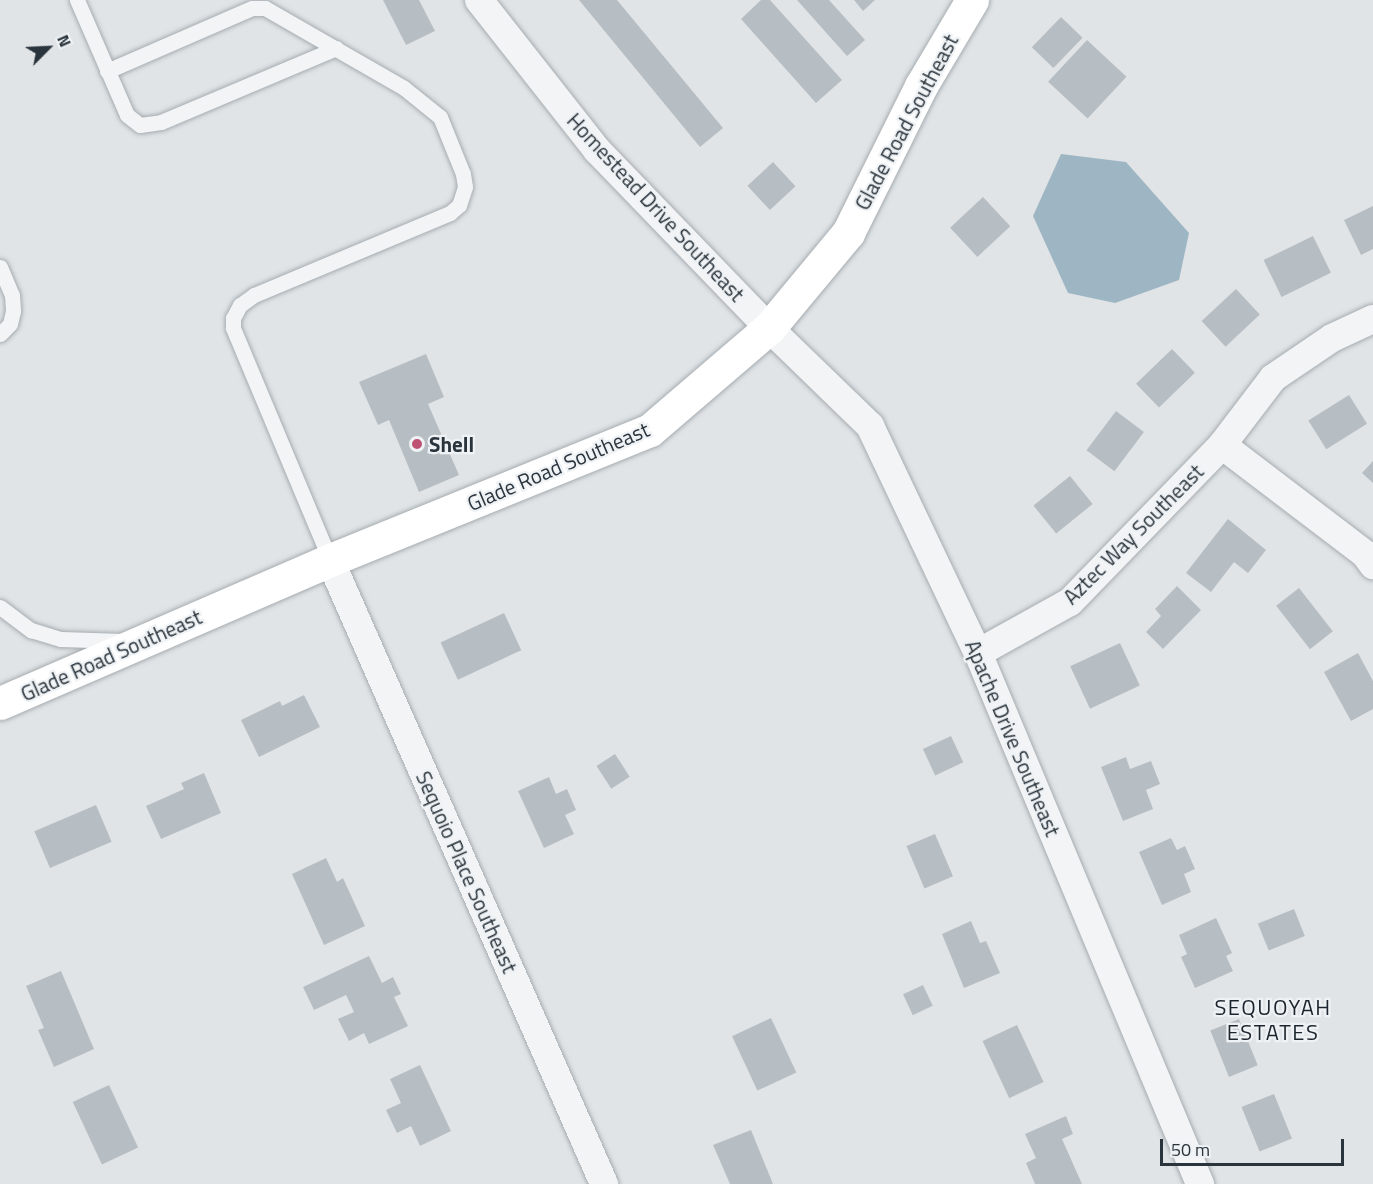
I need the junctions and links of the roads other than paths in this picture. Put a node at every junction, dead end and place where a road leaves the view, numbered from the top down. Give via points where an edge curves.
1 (77, 0) edge
2 (479, 0) edge
3 (972, 0) edge
4 (336, 48) junction
5 (107, 70) junction
6 (0, 267) edge
7 (1373, 319) edge
8 (769, 328) junction
9 (0, 334) edge
10 (1222, 445) junction
11 (330, 560) junction
12 (1373, 565) edge
13 (0, 607) edge
14 (141, 642) junction
15 (978, 653) junction
16 (0, 703) edge
17 (604, 1184) edge
18 (1200, 1184) edge

1 - 5 lane
2 - 8 street, Homestead Drive Southeast via 597,150
3 - 8 street, Glade Road Southeast via 921,86 848,233
4 - 5 lane via 265,8 252,8
4 - 5 lane via 152,125 140,124 127,115
4 - 11 lane via 430,105 440,117 465,187 459,205 450,213 254,295 240,305 233,318
6 - 9 lane via 12,295 13,311 10,324
7 - 10 street, Aztec Way Southeast via 1332,338 1273,378
8 - 11 street, Glade Road Southeast via 650,430
8 - 15 street, Apache Drive Southeast via 870,426
10 - 12 street via 1365,554
10 - 15 street, Aztec Way Southeast via 1070,602
11 - 14 street, Glade Road Southeast
11 - 17 street, Sequoio Place Southeast
13 - 14 lane via 31,630 61,639
14 - 16 street, Glade Road Southeast
15 - 18 street, Apache Drive Southeast

